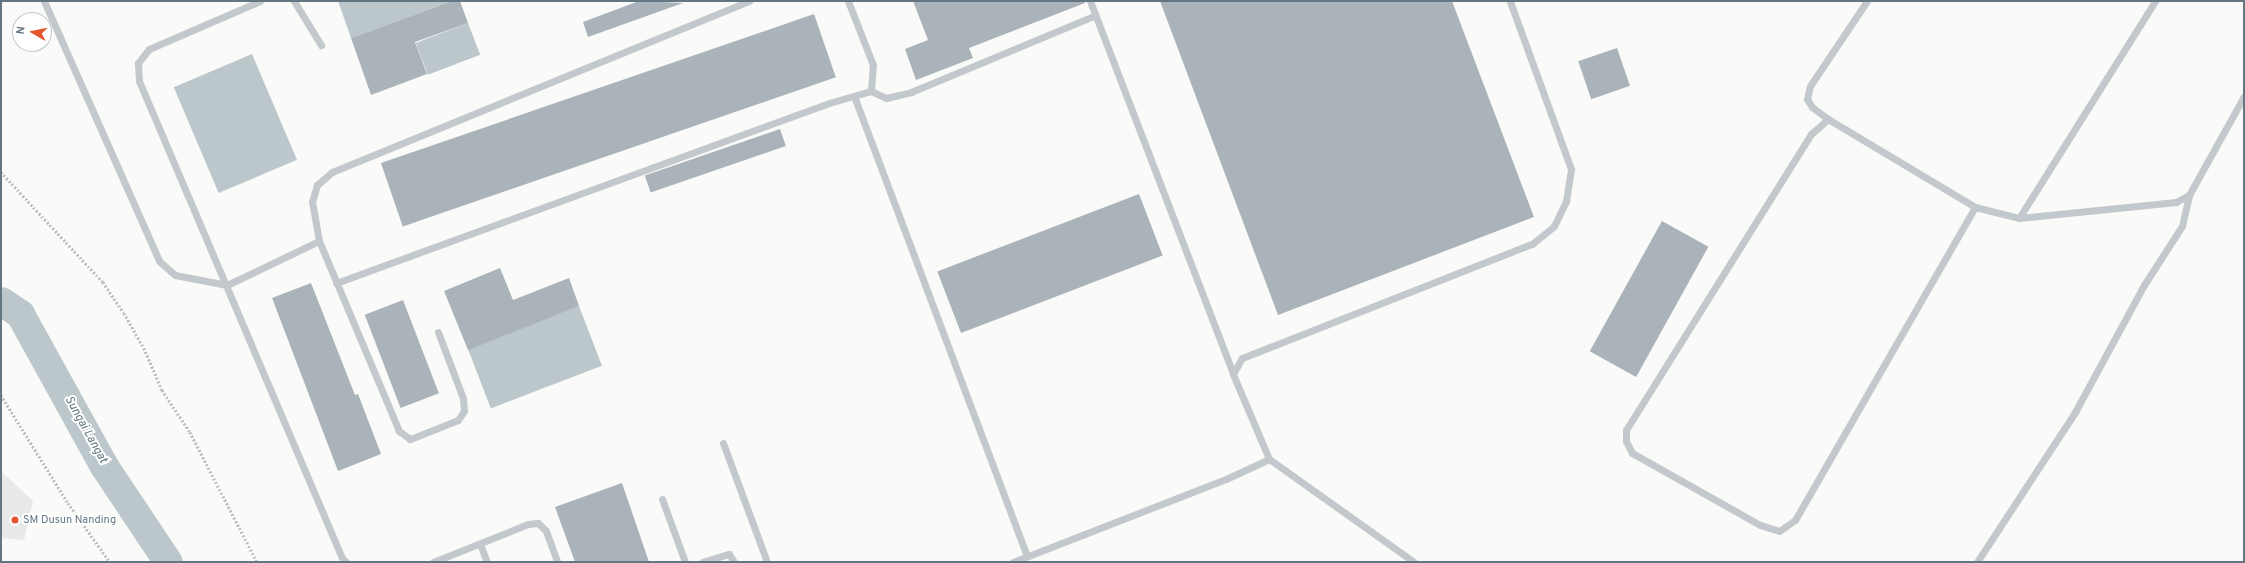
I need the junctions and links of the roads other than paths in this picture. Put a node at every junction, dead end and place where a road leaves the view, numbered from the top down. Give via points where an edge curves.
1 (44, 1) edge
2 (260, 1) edge
3 (294, 1) edge
4 (748, 1) edge
5 (848, 1) edge
6 (1090, 1) edge
7 (1510, 1) edge
8 (1867, 1) edge
9 (2155, 1) edge
10 (1096, 15) junction
11 (320, 45) dead end
12 (871, 91) junction
13 (854, 96) junction
14 (2244, 96) edge
15 (1828, 119) junction
16 (2189, 195) junction
17 (1975, 207) junction
18 (2019, 218) junction
19 (319, 241) junction
20 (336, 283) junction
21 (227, 285) junction
22 (438, 332) dead end
23 (1233, 374) junction
24 (722, 443) dead end
25 (1269, 459) junction
26 (662, 499) dead end
27 (480, 544) junction
28 (1027, 557) junction
29 (346, 562) edge
30 (433, 562) edge
31 (487, 562) edge
32 (557, 562) edge
33 (685, 562) edge
34 (702, 562) edge
35 (734, 562) edge
36 (767, 562) edge
37 (1013, 562) edge
38 (1414, 562) edge
39 (1977, 562) edge

1 - 21 lane via 158,261 175,275
2 - 21 lane via 149,49 138,63 139,81
3 - 11 lane
4 - 19 lane via 332,172 317,185 312,202
5 - 12 lane via 873,65
6 - 10 lane
7 - 23 lane via 1571,170 1566,200 1554,226 1532,244 1242,358
8 - 15 lane via 1810,86 1807,99
9 - 18 lane
10 - 12 lane via 911,92 886,98
10 - 23 lane
12 - 13 lane
13 - 20 lane
13 - 28 lane
14 - 16 lane
15 - 17 lane
15 - 17 lane via 1811,134 1626,430 1626,441 1632,452 1760,525 1779,531 1795,520
16 - 18 lane via 2176,202
16 - 39 lane via 2182,226 2144,285 2075,412
17 - 18 lane
19 - 20 lane
19 - 21 lane
20 - 22 lane via 399,431 410,438 458,420 464,411 463,398
21 - 29 lane via 342,558
23 - 25 lane
24 - 36 lane
25 - 28 lane via 1226,479
25 - 38 lane
26 - 33 lane
27 - 30 lane
27 - 31 lane
27 - 32 lane via 528,524 538,523 546,531
28 - 37 lane
34 - 35 lane via 729,554

